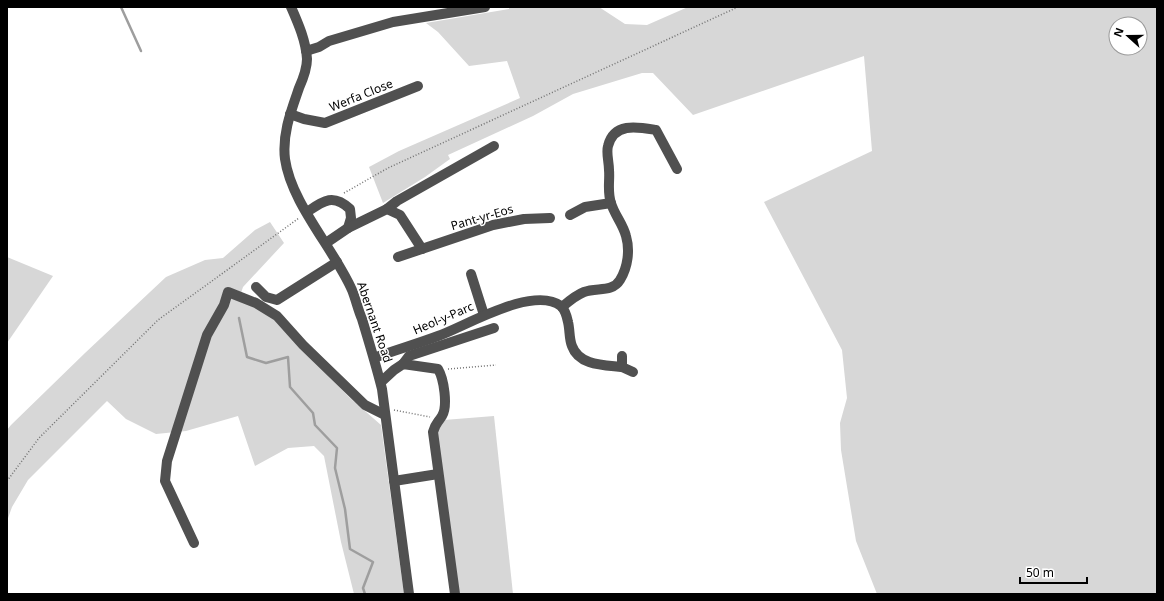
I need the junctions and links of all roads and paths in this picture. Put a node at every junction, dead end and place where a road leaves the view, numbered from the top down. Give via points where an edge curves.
1 (291, 7) edge
2 (485, 7) edge
3 (738, 7) edge
4 (306, 51) junction
5 (418, 86) dead end
6 (290, 114) junction
7 (494, 146) dead end
8 (677, 169) dead end
9 (333, 200) junction
10 (611, 204) junction
11 (387, 209) junction
12 (307, 212) junction
13 (570, 215) dead end
14 (550, 218) dead end
15 (348, 228) junction
16 (326, 244) junction
17 (422, 249) junction
18 (398, 257) dead end
19 (337, 262) junction
20 (471, 274) dead end
21 (256, 287) dead end
22 (562, 307) junction
23 (484, 314) junction
24 (494, 328) dead end
25 (374, 358) junction
26 (403, 364) junction
27 (496, 365) dead end
28 (438, 369) junction
29 (633, 372) dead end
30 (381, 382) junction
31 (385, 415) junction
32 (436, 422) junction
33 (438, 474) junction
34 (7, 481) edge
35 (394, 481) junction
36 (194, 543) dead end
37 (409, 594) edge
38 (455, 594) edge

1 - 4 street, Abernant Road via 301,30
2 - 4 street via 393,22 329,41
3 - 9 path via 388,168
4 - 6 street, Abernant Road via 306,70
5 - 6 street, Werfa Close via 325,123 304,120
6 - 12 street, Abernant Road via 285,134 285,159 291,182
7 - 11 street
8 - 10 street via 656,130 623,128 613,134 608,146 608,191
9 - 12 street via 320,203
9 - 15 street via 342,201 350,209
10 - 13 street via 585,207
10 - 22 street via 626,235 628,252 625,270 619,282 608,289 586,291 576,295
11 - 15 street
11 - 17 street via 400,214
12 - 16 street, Abernant Road
12 - 34 path via 158,320 39,438
14 - 17 street, Pant-yr-Eos via 524,219 493,225
15 - 16 street
16 - 19 street, Abernant Road
17 - 18 street, Pant-yr-Eos
19 - 21 street via 277,300 266,297
19 - 25 street, Abernant Road via 352,291
20 - 23 street
22 - 23 street, Heol-y-Parc via 553,302 540,300 522,302
22 - 29 street via 567,316 576,354 586,361 601,365 622,362
23 - 25 street, Heol-y-Parc via 437,337
24 - 26 street via 409,356
25 - 30 street, Abernant Road
26 - 28 street
26 - 30 street
27 - 28 path
28 - 32 street via 442,376 445,406
30 - 31 street, Abernant Road
31 - 32 path via 393,410 431,418
31 - 35 street, Abernant Road
31 - 36 street via 365,405 276,316 256,303 228,292 224,305 207,335 167,461 165,481
32 - 33 street via 433,432
33 - 35 street
33 - 38 street
35 - 37 street, Abernant Road

